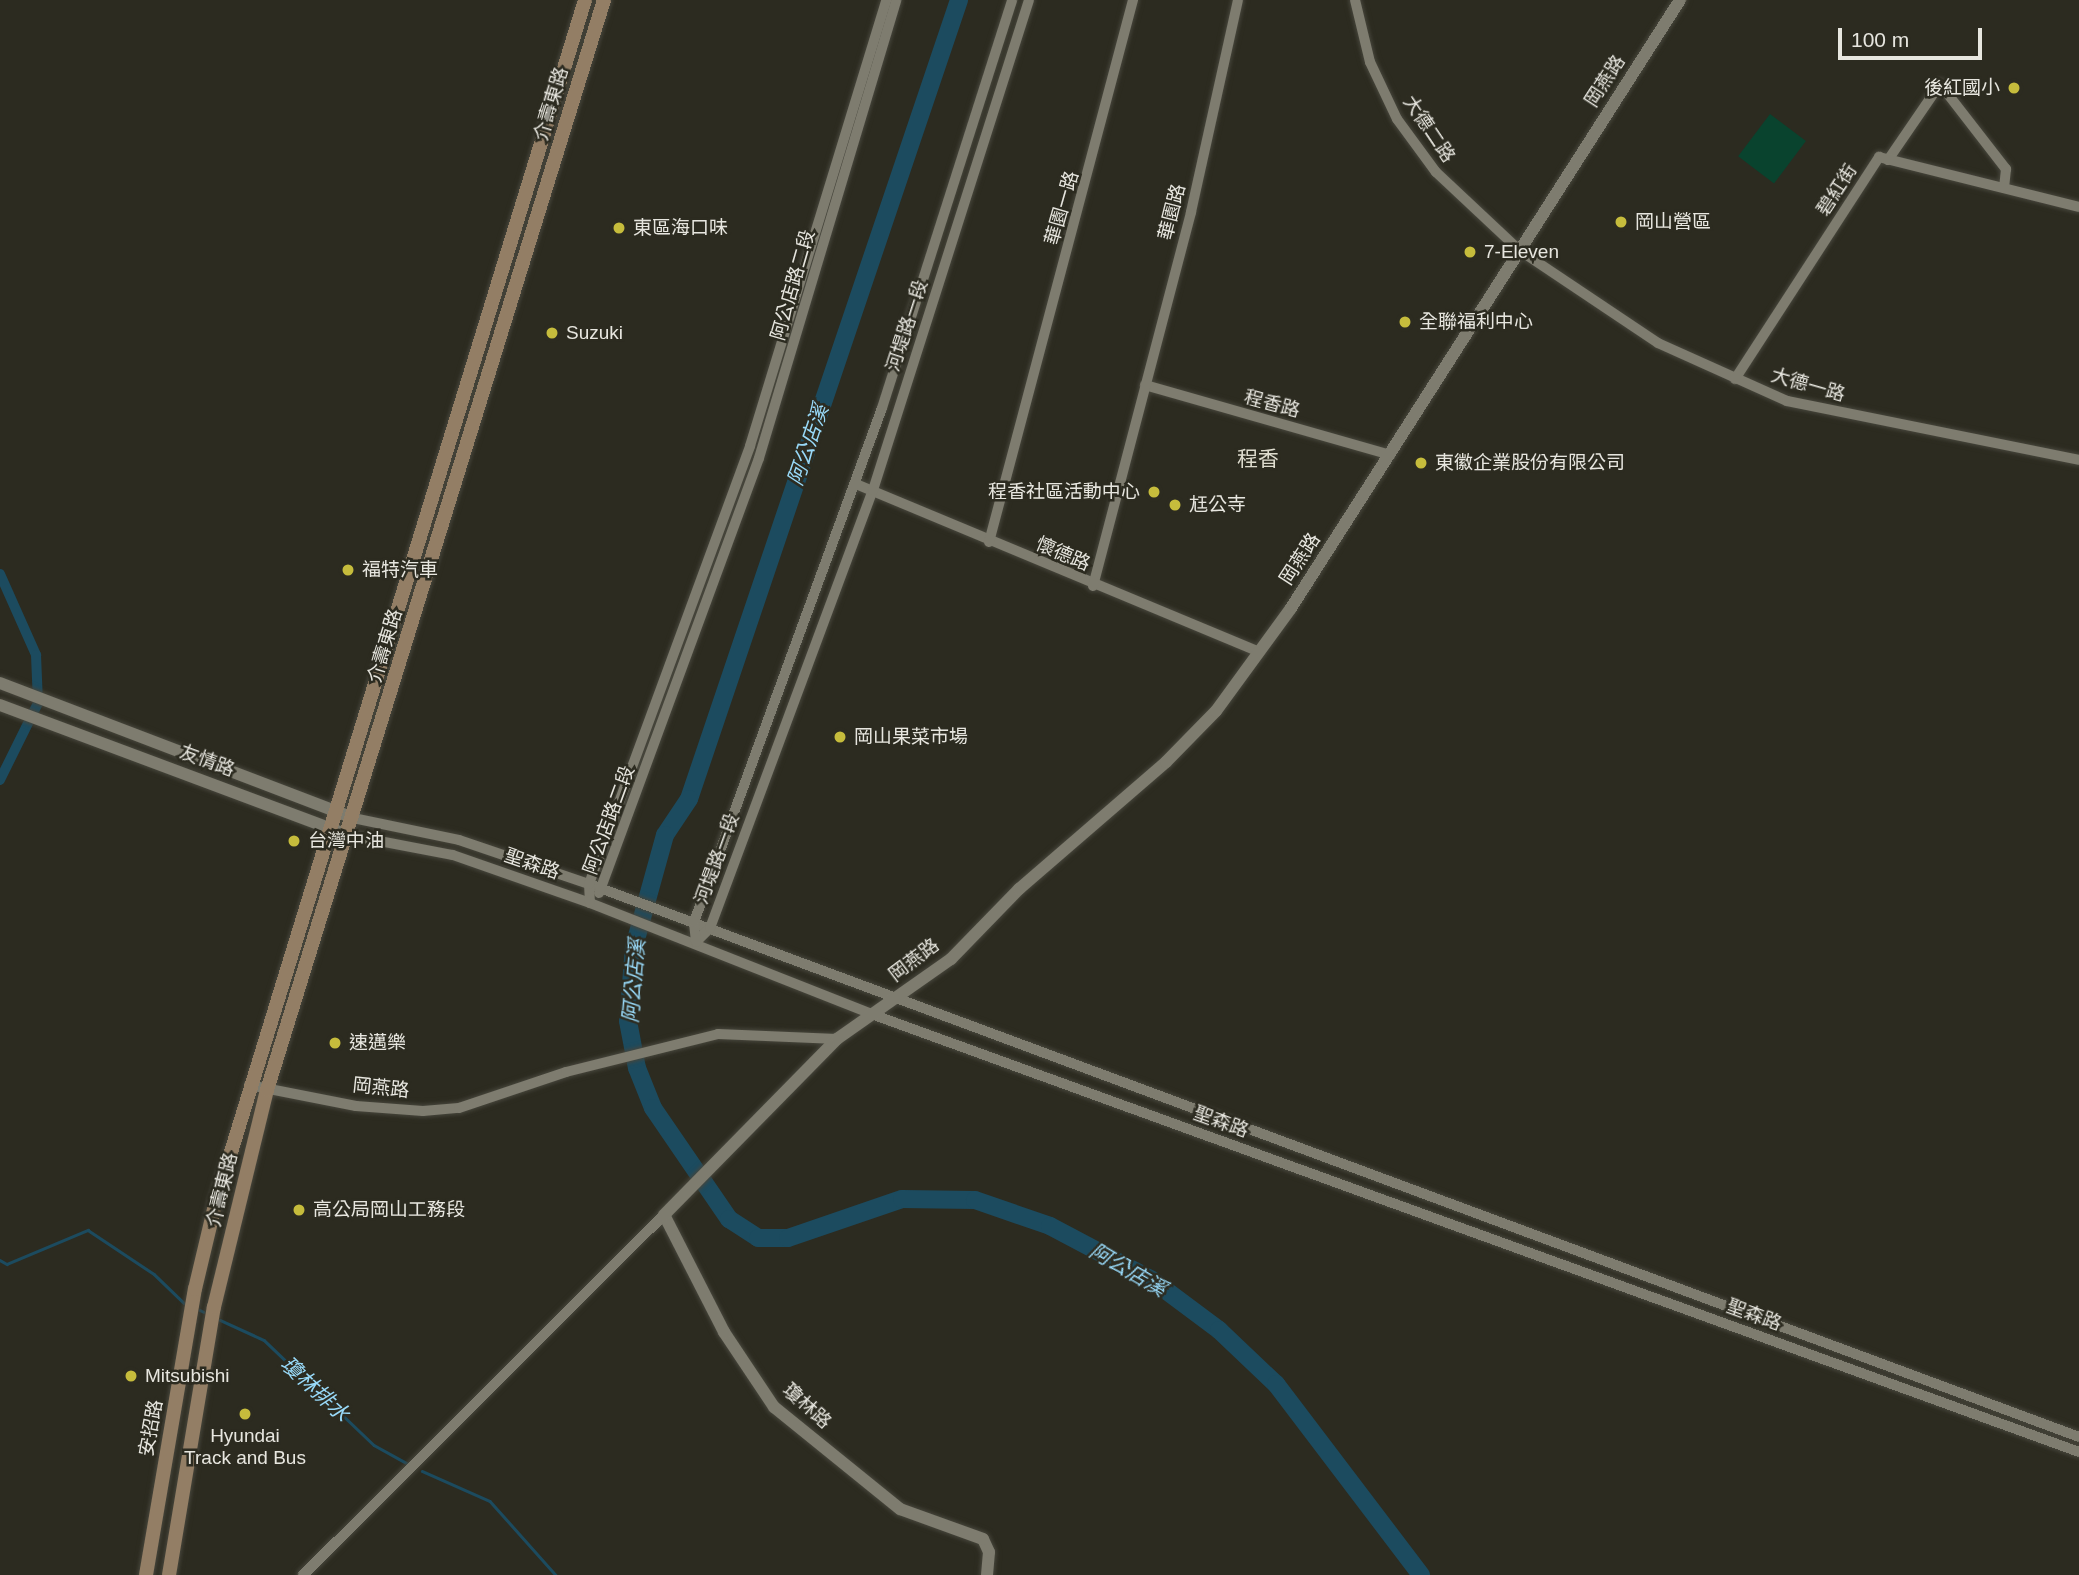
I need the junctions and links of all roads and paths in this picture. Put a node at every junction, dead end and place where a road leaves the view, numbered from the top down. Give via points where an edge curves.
1 (585, 0) edge
2 (604, 0) edge
3 (886, 0) edge
4 (896, 0) edge
5 (1012, 0) edge
6 (1029, 0) edge
7 (1133, 0) edge
8 (1238, 0) edge
9 (1355, 0) edge
10 (1680, 0) edge
11 (1888, 160) junction
12 (2004, 188) junction
13 (2079, 207) edge
14 (1519, 250) junction
15 (1735, 379) junction
16 (1145, 385) junction
17 (1390, 455) junction
18 (2079, 460) edge
19 (856, 484) junction
20 (873, 490) junction
21 (989, 542) junction
22 (1093, 586) junction
23 (1259, 652) junction
24 (0, 683) edge
25 (0, 705) edge
26 (337, 812) junction
27 (354, 818) junction
28 (331, 828) junction
29 (348, 835) junction
30 (589, 884) junction
31 (602, 889) junction
32 (590, 903) junction
33 (689, 921) junction
34 (710, 928) junction
35 (696, 942) junction
36 (898, 996) junction
37 (874, 1015) junction
38 (837, 1039) junction
39 (249, 1085) junction
40 (268, 1090) junction
41 (664, 1215) junction
42 (209, 1230) junction
43 (230, 1236) junction
44 (195, 1289) joint
45 (214, 1307) joint
46 (188, 1333) junction
47 (208, 1337) junction
48 (2079, 1437) edge
49 (2079, 1452) edge
50 (146, 1575) edge
51 (169, 1575) edge
52 (303, 1575) edge
53 (987, 1575) edge

1 - 26 main road, 介壽東路
2 - 27 main road, 介壽東路
3 - 30 street, 阿公店路二段 via 750,446
4 - 31 street, 阿公店路二段 via 759,458
5 - 19 street, 河堤路一段
6 - 20 street, 河堤路一段
7 - 21 street, 華園一路
8 - 16 street, 華園路 via 1191,212
9 - 14 street, 大德二路 via 1370,62 1397,119 1436,172
10 - 14 street, 岡燕路
11 - 12 street
11 - 12 street via 1940,85 2006,169
11 - 15 street, 碧紅街 via 1880,157
12 - 13 street
14 - 15 street, 大德一路 via 1658,343
14 - 17 street, 岡燕路
15 - 18 street, 大德一路 via 1787,401
16 - 17 street, 程香路
16 - 22 street, 華園路
17 - 23 street, 岡燕路
19 - 20 street, 懷德路
19 - 33 street, 河堤路一段
20 - 21 street, 懷德路
20 - 34 street, 河堤路一段
21 - 22 street, 懷德路
22 - 23 street, 懷德路
23 - 36 street, 岡燕路 via 1216,711 1166,762 1088,825 951,959
24 - 26 street, 友情路
25 - 28 street, 友情路
26 - 27 street, 友情路
26 - 28 main road, 介壽東路
27 - 29 main road, 介壽東路
27 - 30 street, 聖森路 via 459,840
28 - 29 street, 友情路
28 - 39 main road, 介壽東路
29 - 32 street, 聖森路 via 453,855
29 - 40 main road, 介壽東路
30 - 31 street, 聖森路
30 - 32 street, 阿公店路二段
31 - 32 street, 阿公店路二段
31 - 33 street, 聖森路
32 - 35 street, 聖森路
33 - 34 street, 聖森路
33 - 35 street, 河堤路一段
34 - 35 street, 河堤路一段
34 - 36 street, 聖森路
35 - 37 street, 聖森路
36 - 37 street, 岡燕路
36 - 48 street, 聖森路
37 - 38 street, 岡燕路
37 - 49 street, 聖森路
38 - 40 street, 岡燕路 via 718,1034 608,1061 459,1108 394,1112
38 - 41 street, 岡燕路
39 - 40 street, 岡燕路
39 - 42 main road, 介壽東路
40 - 43 main road, 介壽東路
41 - 52 street
41 - 53 street, 瓊林路 via 724,1332 774,1407 900,1509 983,1539 989,1552
42 - 43 main road
42 - 44 main road, 介壽東路
43 - 45 main road, 介壽東路
44 - 46 main road, 安招路
45 - 47 main road, 安招路
46 - 47 main road
46 - 50 main road, 安招路
47 - 51 main road, 安招路

